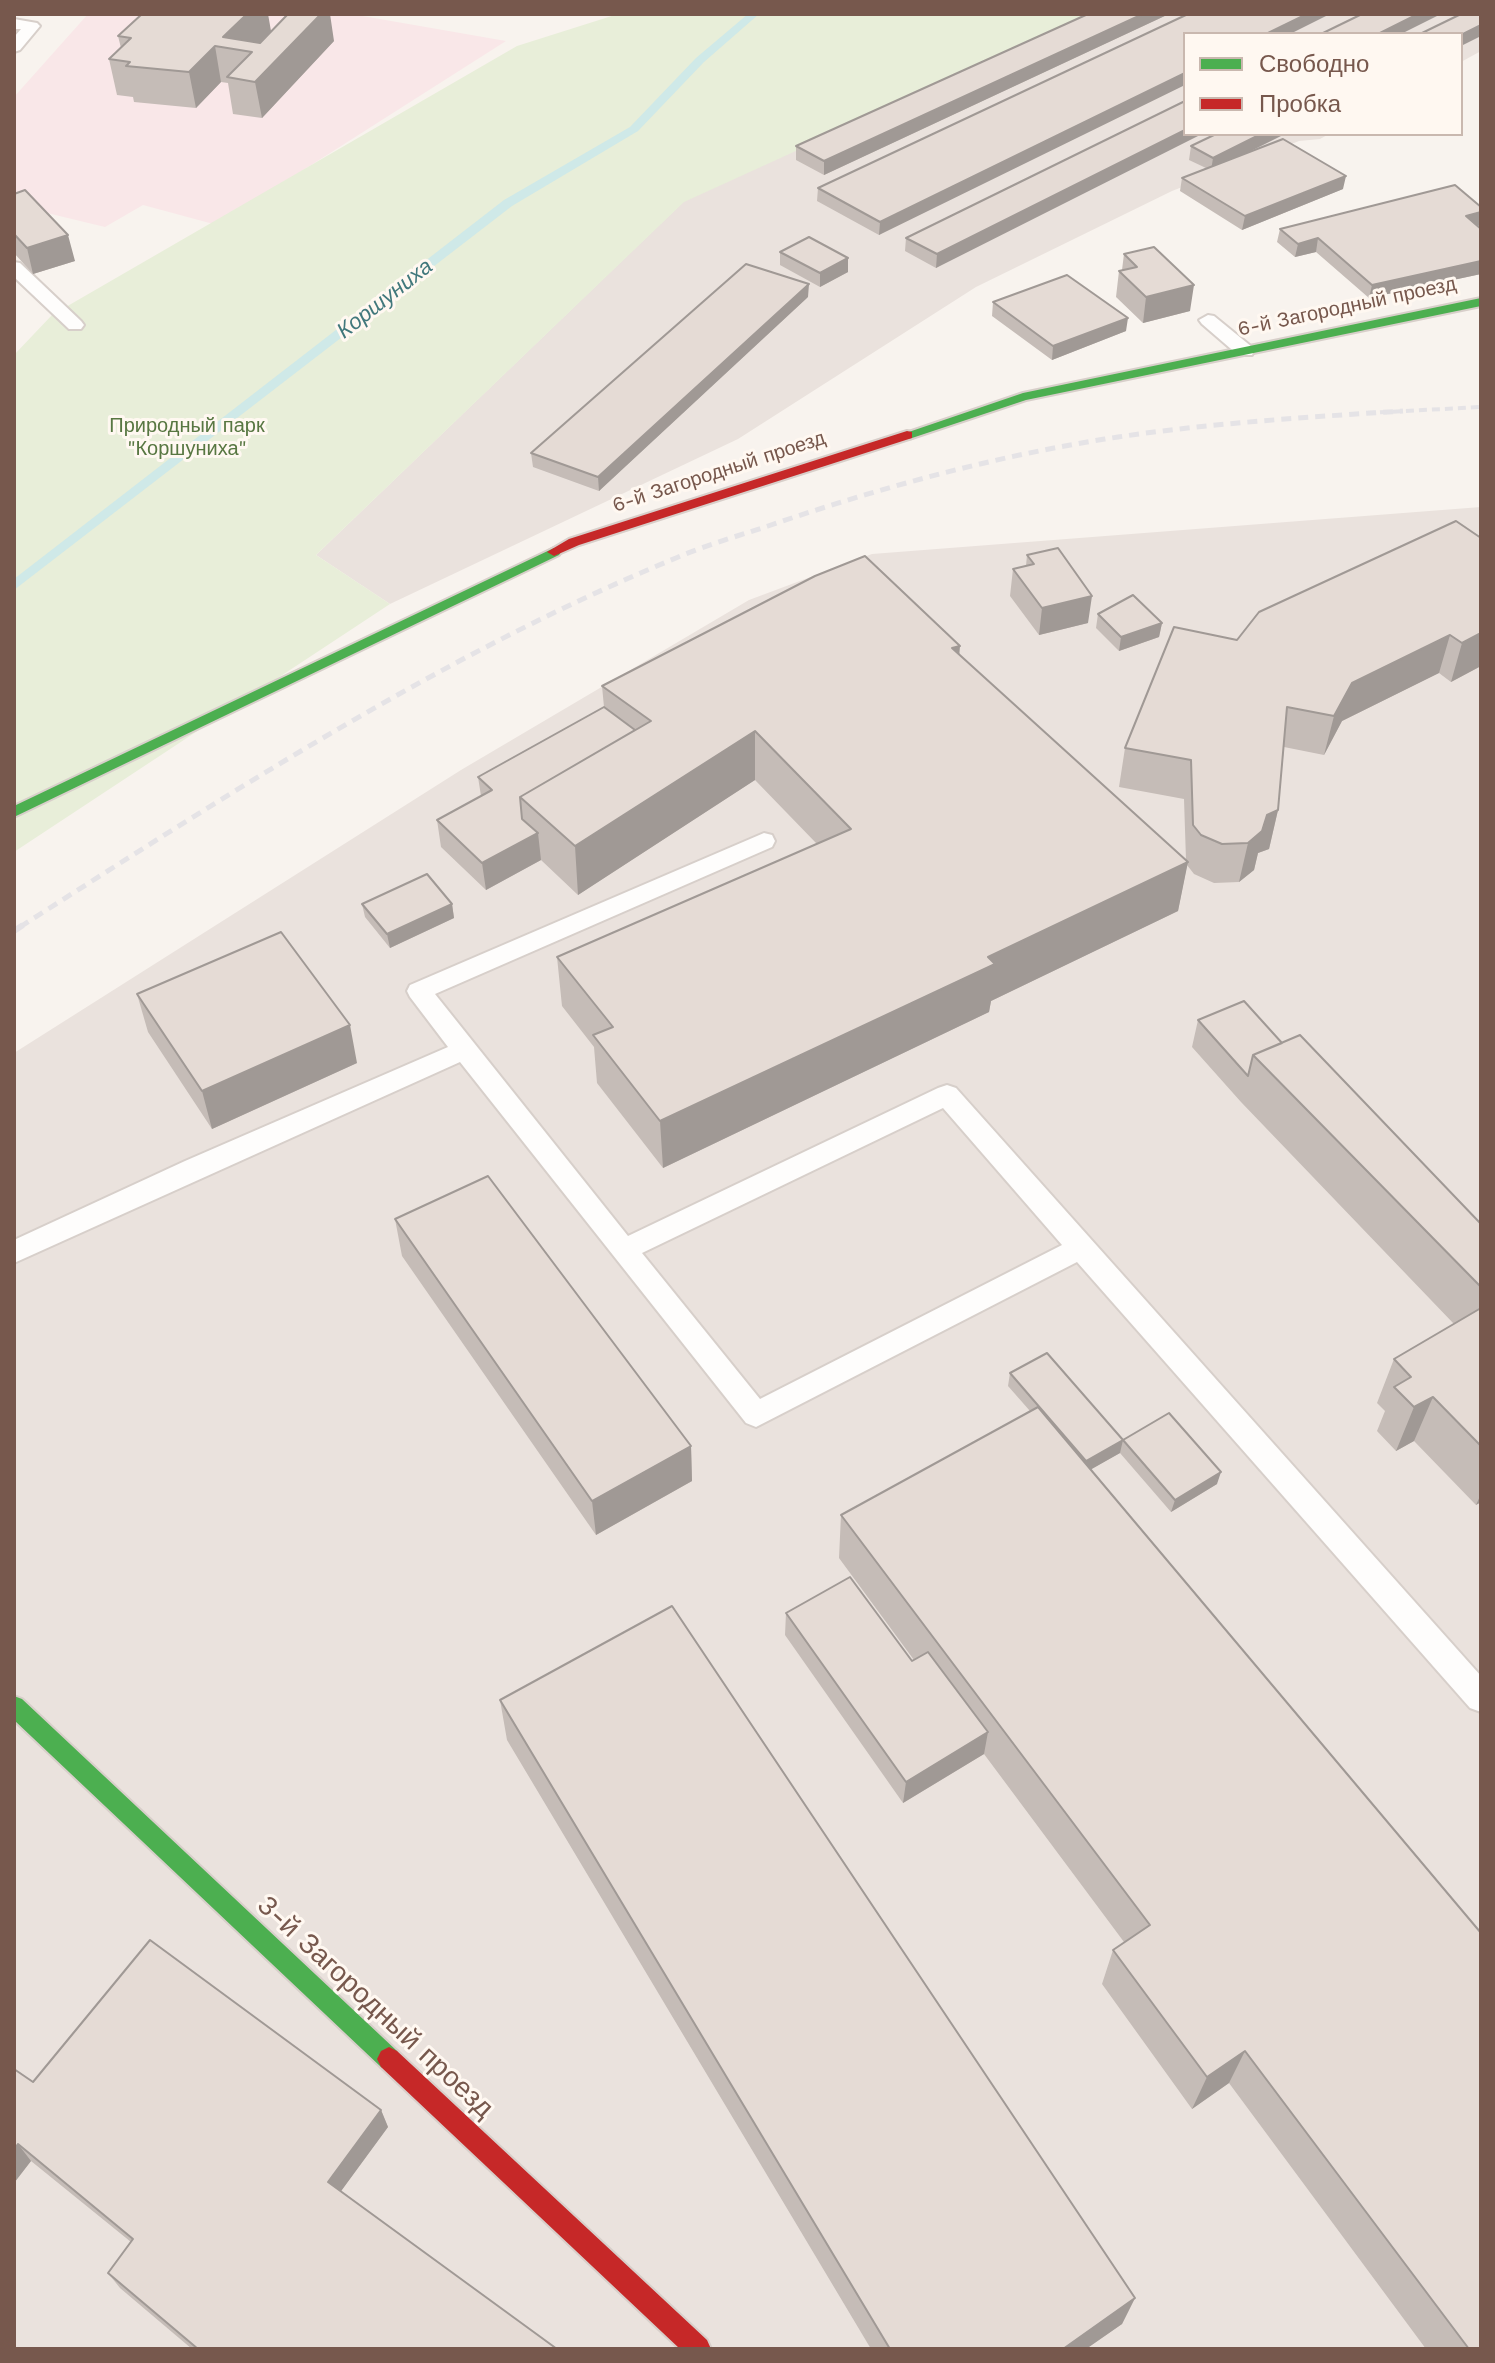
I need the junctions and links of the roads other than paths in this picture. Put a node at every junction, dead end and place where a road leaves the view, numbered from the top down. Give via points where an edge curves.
1 (14, 24) edge
2 (14, 47) edge
3 (14, 267) edge
4 (1481, 302) edge
5 (1208, 320) dead end
6 (75, 325) dead end
7 (1245, 351) junction
8 (14, 812) edge
9 (764, 841) dead end
10 (464, 1050) junction
11 (1080, 1248) junction
12 (624, 1250) junction
13 (14, 1252) edge
14 (1481, 1698) edge
15 (14, 1706) edge
16 (698, 2349) edge

1 - 2 lane via 32,26
3 - 6 lane
4 - 7 street, 6-й Загородный проезд
5 - 7 lane
7 - 8 street, 6-й Загородный проезд via 1023,397 574,542
9 - 10 lane via 419,991
10 - 12 lane
10 - 13 lane
11 - 12 lane via 947,1095
11 - 12 lane via 756,1415
11 - 14 lane
15 - 16 street, 3-й Загородный проезд

